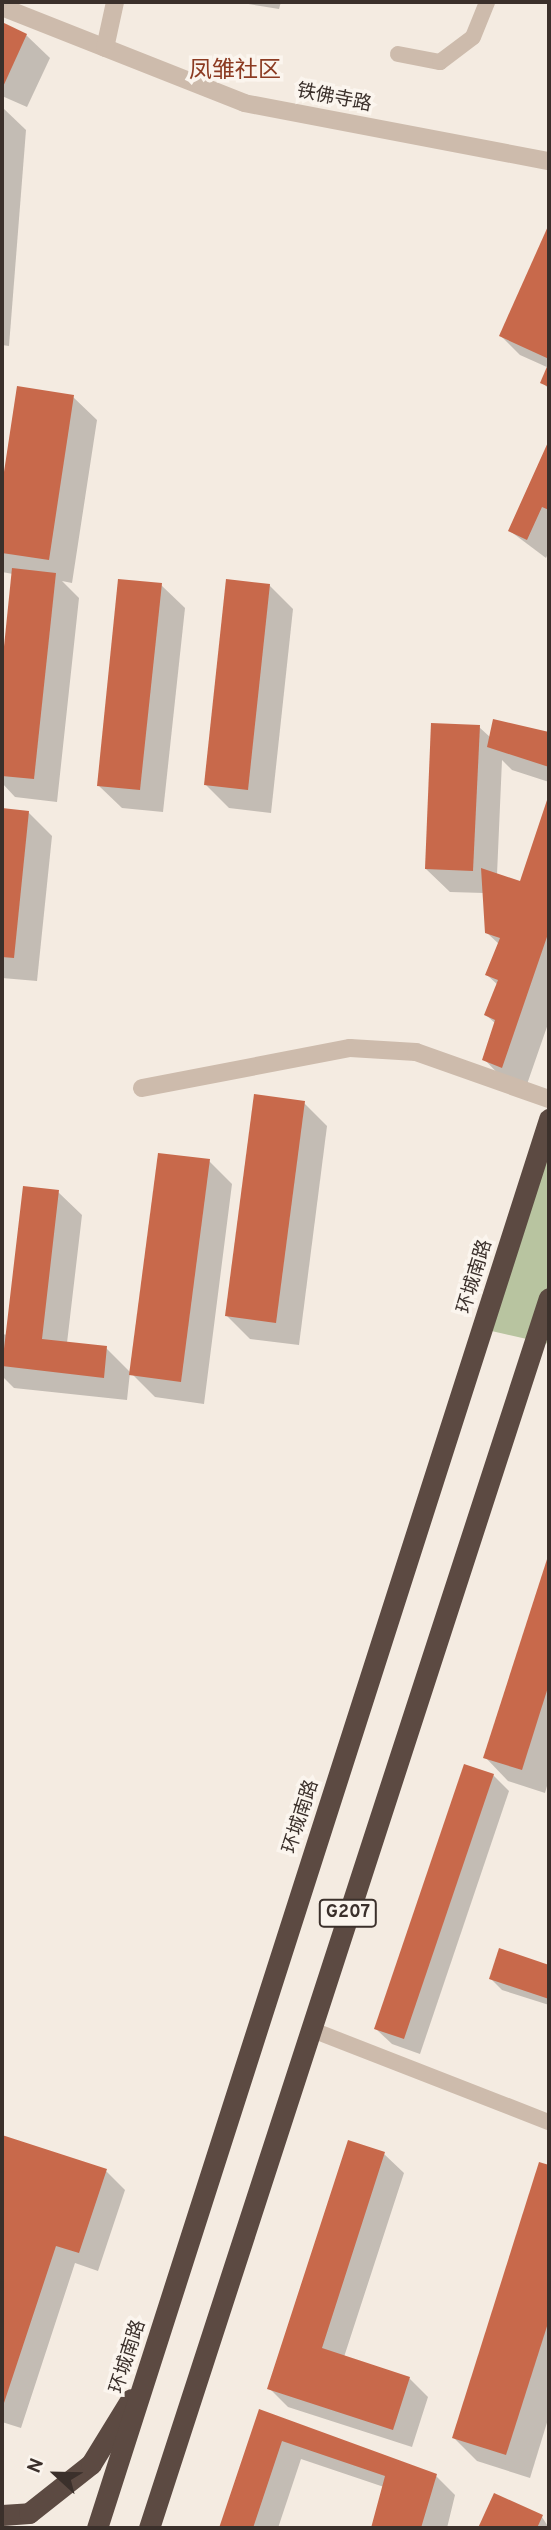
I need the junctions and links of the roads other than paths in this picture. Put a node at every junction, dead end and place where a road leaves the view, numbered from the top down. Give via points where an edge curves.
1 (115, 2) edge
2 (487, 2) edge
3 (2, 7) edge
4 (105, 48) junction
5 (398, 54) dead end
6 (549, 161) edge
7 (142, 1088) dead end
8 (549, 1099) edge
9 (549, 1119) edge
10 (549, 1298) edge
11 (545, 1325) edge
12 (310, 2029) junction
13 (549, 2122) edge
14 (150, 2367) junction
15 (2, 2515) edge
16 (97, 2528) edge
17 (149, 2528) edge

1 - 4 street
2 - 5 lane via 473,37 440,62
3 - 4 street, 铁佛寺路
4 - 6 street, 铁佛寺路 via 244,103
7 - 8 street via 350,1048 416,1052
9 - 14 highway, 环城南路
10 - 11 highway, G207
11 - 12 highway, G207
12 - 13 lane
12 - 17 highway, G207
14 - 15 highway via 91,2465 29,2513
14 - 16 highway, 环城南路

